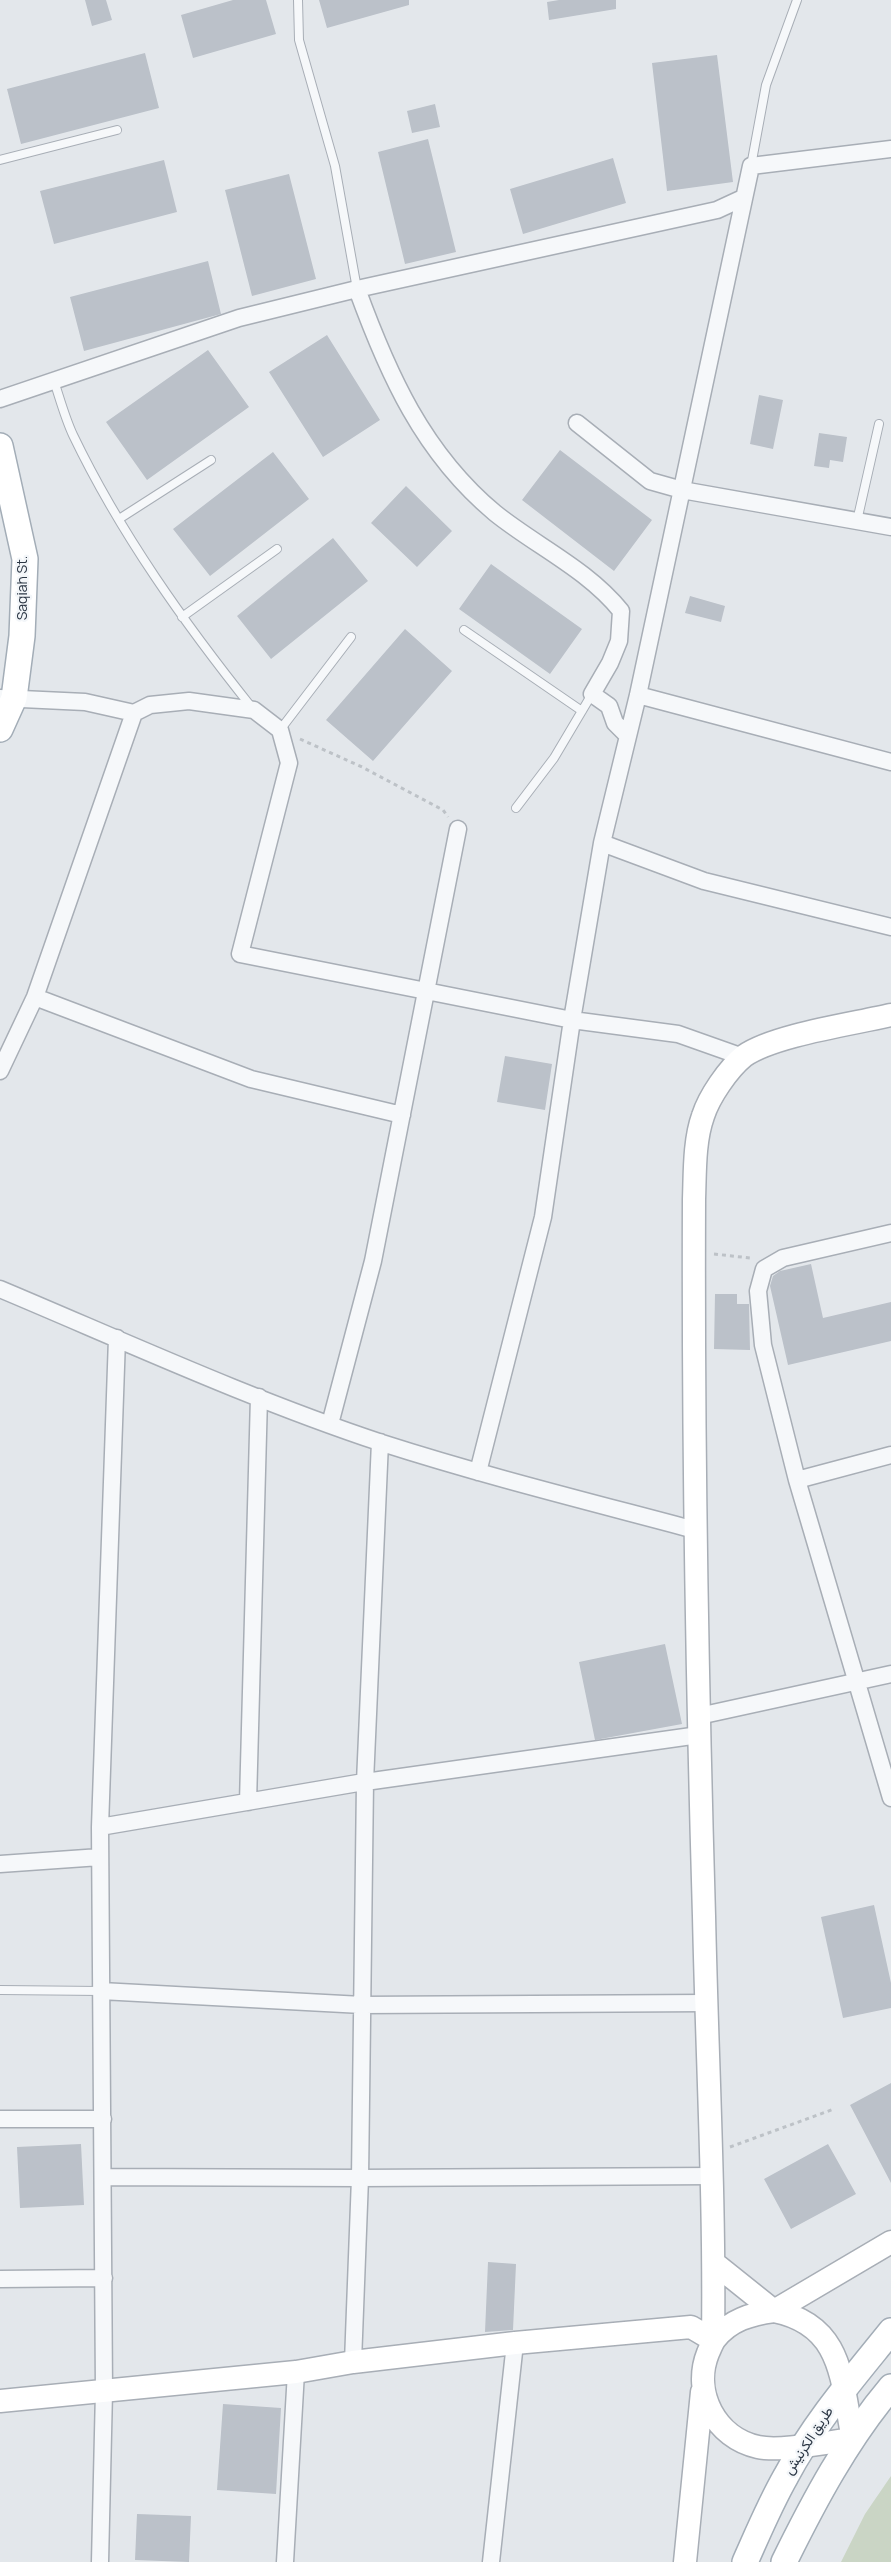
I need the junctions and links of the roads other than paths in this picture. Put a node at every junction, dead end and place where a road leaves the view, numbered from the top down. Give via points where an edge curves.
1 (298, 0) edge
2 (797, 0) edge
3 (118, 130) dead end
4 (891, 149) edge
5 (0, 160) edge
6 (751, 166) junction
7 (743, 198) junction
8 (357, 289) junction
9 (54, 381) junction
10 (0, 399) edge
11 (578, 423) dead end
12 (879, 424) dead end
13 (0, 446) edge
14 (211, 460) dead end
15 (682, 490) junction
16 (119, 519) junction
17 (857, 521) junction
18 (891, 527) edge
19 (277, 549) dead end
20 (182, 617) junction
21 (464, 630) dead end
22 (351, 637) dead end
23 (592, 694) junction
24 (638, 695) junction
25 (7, 698) edge
26 (254, 710) junction
27 (582, 711) junction
28 (134, 713) junction
29 (0, 729) edge
30 (280, 730) junction
31 (628, 736) junction
32 (891, 762) edge
33 (516, 808) dead end
34 (458, 829) road end
35 (602, 842) junction
36 (891, 927) edge
37 (426, 991) junction
38 (35, 997) junction
39 (891, 1015) edge
40 (572, 1020) junction
41 (743, 1057) junction
42 (0, 1071) edge
43 (402, 1115) junction
44 (891, 1233) edge
45 (0, 1289) edge
46 (116, 1338) junction
47 (259, 1398) junction
48 (330, 1424) junction
49 (380, 1442) junction
50 (891, 1455) edge
51 (478, 1472) junction
52 (797, 1480) junction
53 (695, 1530) junction
54 (891, 1674) edge
55 (858, 1682) junction
56 (699, 1726) junction
57 (365, 1782) junction
58 (891, 1798) edge
59 (248, 1802) junction
60 (100, 1828) junction
61 (100, 1857) junction
62 (0, 1864) edge
63 (0, 1990) edge
64 (101, 1991) junction
65 (706, 2003) junction
66 (362, 2005) junction
67 (0, 2119) edge
68 (103, 2119) junction
69 (713, 2176) junction
70 (103, 2177) junction
71 (360, 2178) junction
72 (891, 2242) edge
73 (714, 2263) junction
74 (104, 2278) junction
75 (0, 2279) edge
76 (774, 2311) junction
77 (891, 2331) edge
78 (713, 2340) junction
79 (515, 2342) junction
80 (353, 2362) junction
81 (296, 2372) junction
82 (703, 2384) junction
83 (891, 2386) edge
84 (104, 2391) junction
85 (843, 2391) junction
86 (0, 2401) edge
87 (853, 2439) junction
88 (806, 2444) junction
89 (100, 2562) edge
90 (284, 2562) edge
91 (491, 2562) edge
92 (685, 2562) edge
93 (745, 2562) edge
94 (784, 2562) edge

1 - 8 lane via 299,40 335,166
2 - 6 lane via 766,86
3 - 5 lane
4 - 6 street
6 - 7 street
7 - 8 street via 717,210
7 - 15 street
8 - 9 street via 239,318
8 - 23 street via 378,347 411,415 448,467 495,512 605,591 621,610 619,641
9 - 10 street
9 - 16 lane via 73,434
11 - 15 street via 650,480
12 - 17 lane
13 - 25 main road, Saqiah St. via 25,559 22,636
14 - 16 lane
15 - 17 street
15 - 24 street
16 - 20 lane
17 - 18 street
19 - 20 lane
20 - 26 lane
21 - 27 lane
22 - 30 lane
23 - 27 lane
23 - 31 street via 609,706 614,723
24 - 31 street
24 - 32 street
25 - 28 street via 85,702
25 - 29 main road, Saqiah St.
26 - 28 street via 190,701 150,705
26 - 30 street
27 - 33 lane via 554,758
28 - 38 street
30 - 37 street via 289,763 240,954
31 - 35 street
34 - 37 street
35 - 36 street via 704,880
35 - 40 street
37 - 40 street
37 - 43 street
38 - 42 street
38 - 43 street via 251,1079
39 - 41 street via 772,1042
40 - 41 street via 678,1034
40 - 51 street via 543,1217
41 - 53 street via 716,1088 702,1116 696,1153 693,1251
43 - 48 street via 373,1261
44 - 52 street via 783,1258 764,1269 758,1291 763,1345
45 - 46 street
46 - 47 street
46 - 60 street
47 - 48 street
47 - 59 street
48 - 49 street
49 - 51 street
49 - 57 street
50 - 52 street
51 - 53 street
52 - 55 street
53 - 56 street
54 - 55 street
55 - 56 street
55 - 58 street
56 - 57 street
56 - 65 street
57 - 59 street
57 - 66 street
59 - 60 street
60 - 61 street
61 - 62 street
61 - 64 street
63 - 64 lane
64 - 66 street
64 - 68 street
65 - 66 street
65 - 69 street
66 - 71 street
67 - 68 street
68 - 70 street
69 - 71 street
69 - 73 street
70 - 71 street
70 - 74 street
71 - 80 street
72 - 76 street
73 - 76 street
73 - 78 street
74 - 75 street
74 - 84 street
76 - 78 street via 750,2315 730,2325
76 - 85 street via 794,2315 813,2326 828,2343 837,2363
77 - 85 main road, طريق الكرنيش
78 - 79 street via 691,2327
78 - 82 street via 705,2362
79 - 80 street
79 - 91 street
80 - 81 street
81 - 84 street
81 - 90 street
82 - 88 street via 720,2425 737,2439 759,2447
82 - 92 street
83 - 87 main road
84 - 86 street
84 - 89 street
85 - 87 street
85 - 88 main road, طريق الكرنيش
87 - 88 street
87 - 94 main road via 818,2492
88 - 93 main road, طريق الكرنيش via 786,2476

